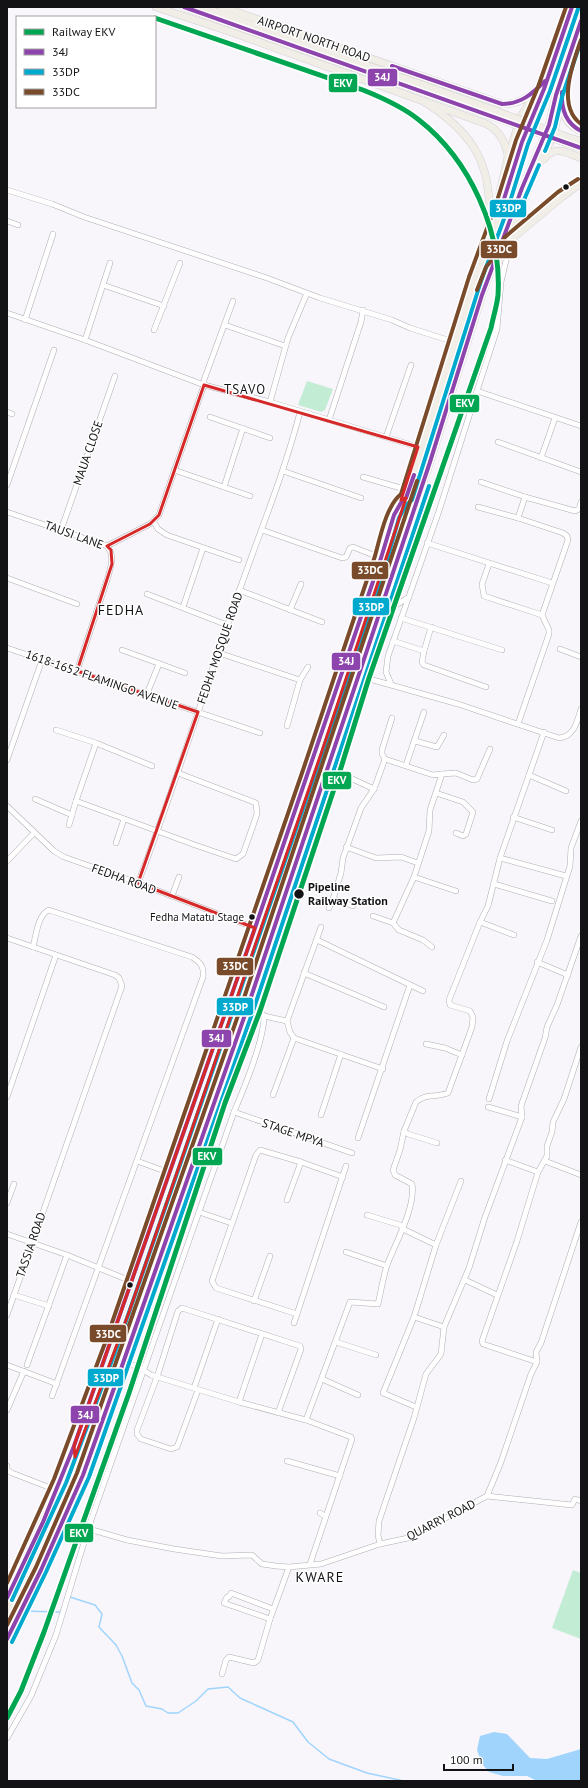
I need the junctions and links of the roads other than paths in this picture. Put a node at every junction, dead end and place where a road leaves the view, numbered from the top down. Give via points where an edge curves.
1 (156, 7) edge
2 (184, 7) edge
3 (202, 7) edge
4 (222, 7) edge
5 (572, 7) edge
6 (581, 21) edge
7 (234, 33) junction
8 (300, 48) junction
9 (565, 72) junction
10 (390, 76) junction
11 (548, 78) junction
12 (540, 87) junction
13 (556, 95) junction
14 (423, 101) junction
15 (581, 131) edge
16 (581, 141) edge
17 (581, 148) edge
18 (508, 157) junction
19 (581, 158) edge
20 (534, 173) junction
21 (579, 185) edge
22 (7, 190) edge
23 (7, 221) edge
24 (18, 225) dead end
25 (514, 226) junction
26 (53, 234) dead end
27 (482, 260) junction
28 (110, 263) dead end
29 (180, 263) dead end
30 (491, 270) junction
31 (104, 285) junction
32 (307, 293) junction
33 (233, 301) dead end
34 (164, 306) junction
35 (363, 310) junction
36 (7, 314) edge
37 (25, 320) junction
38 (225, 325) junction
39 (154, 330) dead end
40 (85, 340) junction
41 (286, 346) junction
42 (54, 350) dead end
43 (411, 365) dead end
44 (115, 376) dead end
45 (204, 385) junction
46 (478, 391) junction
47 (270, 402) junction
48 (300, 412) junction
49 (210, 417) dead end
50 (554, 418) junction
51 (329, 420) junction
52 (581, 426) edge
53 (243, 428) junction
54 (386, 437) junction
55 (270, 438) dead end
56 (498, 442) dead end
57 (420, 447) junction
58 (541, 458) junction
59 (174, 470) junction
60 (283, 471) junction
61 (581, 472) edge
62 (363, 477) dead end
63 (481, 482) dead end
64 (7, 485) edge
65 (224, 487) junction
66 (404, 489) junction
67 (250, 496) dead end
68 (525, 497) junction
69 (361, 498) dead end
70 (404, 499) junction
71 (581, 502) edge
72 (478, 507) dead end
73 (7, 512) edge
74 (518, 518) junction
75 (154, 522) junction
76 (61, 530) junction
77 (262, 530) junction
78 (427, 543) junction
79 (107, 546) junction
80 (203, 548) junction
81 (381, 558) junction
82 (239, 560) dead end
83 (489, 564) junction
84 (7, 578) edge
85 (552, 583) junction
86 (301, 584) dead end
87 (239, 590) junction
88 (147, 594) dead end
89 (409, 597) junction
90 (77, 604) dead end
91 (182, 607) junction
92 (290, 610) junction
93 (542, 615) junction
94 (379, 616) junction
95 (401, 618) junction
96 (322, 622) dead end
97 (227, 625) junction
98 (431, 627) junction
99 (393, 641) junction
100 (7, 648) edge
101 (560, 649) dead end
102 (122, 650) dead end
103 (502, 650) dead end
104 (424, 651) junction
105 (218, 653) junction
106 (581, 657) edge
107 (42, 660) junction
108 (159, 664) junction
109 (308, 667) dead end
110 (76, 671) junction
111 (185, 673) dead end
112 (359, 676) junction
113 (300, 680) junction
114 (391, 684) junction
115 (486, 687) dead end
116 (146, 696) junction
117 (581, 709) edge
118 (198, 712) junction
119 (424, 712) dead end
120 (392, 718) dead end
121 (518, 724) junction
122 (286, 726) dead end
123 (56, 730) dead end
124 (544, 732) junction
125 (260, 734) dead end
126 (444, 735) dead end
127 (415, 741) junction
128 (96, 743) junction
129 (490, 749) dead end
130 (385, 759) junction
131 (7, 760) edge
132 (406, 765) junction
133 (152, 766) dead end
134 (327, 771) junction
135 (178, 774) junction
136 (442, 774) junction
137 (528, 775) junction
138 (374, 789) junction
139 (566, 791) dead end
140 (436, 793) junction
141 (35, 799) dead end
142 (76, 801) junction
143 (7, 806) edge
144 (299, 810) junction
145 (72, 815) junction
146 (513, 817) junction
147 (124, 819) junction
148 (581, 822) edge
149 (69, 825) dead end
150 (552, 830) dead end
151 (158, 832) junction
152 (34, 833) junction
153 (456, 834) dead end
154 (116, 843) dead end
155 (346, 847) junction
156 (500, 858) junction
157 (7, 861) edge
158 (418, 863) junction
159 (414, 876) junction
160 (566, 876) junction
161 (178, 877) dead end
162 (138, 883) junction
163 (494, 884) junction
164 (456, 891) dead end
165 (172, 896) junction
166 (333, 899) junction
167 (552, 901) dead end
168 (353, 906) dead end
169 (329, 908) dead end
170 (373, 916) dead end
171 (480, 922) junction
172 (393, 923) junction
173 (321, 927) dead end
174 (255, 928) junction
175 (514, 935) dead end
176 (581, 936) edge
177 (7, 938) edge
178 (317, 940) junction
179 (33, 947) junction
180 (432, 947) dead end
181 (56, 956) junction
182 (537, 962) junction
183 (304, 973) junction
184 (568, 975) junction
185 (410, 985) junction
186 (423, 991) dead end
187 (384, 1007) dead end
188 (247, 1009) junction
189 (264, 1016) junction
190 (287, 1021) junction
191 (294, 1038) junction
192 (426, 1044) dead end
193 (581, 1047) edge
194 (341, 1054) junction
195 (462, 1055) junction
196 (383, 1069) junction
197 (273, 1094) dead end
198 (7, 1097) edge
199 (489, 1099) dead end
200 (488, 1107) dead end
201 (234, 1112) junction
202 (321, 1115) dead end
203 (522, 1117) junction
204 (404, 1131) junction
205 (358, 1138) dead end
206 (437, 1143) dead end
207 (352, 1153) dead end
208 (505, 1160) junction
209 (137, 1161) junction
210 (545, 1161) junction
211 (301, 1162) junction
212 (346, 1166) dead end
213 (538, 1172) junction
214 (170, 1173) junction
215 (581, 1175) edge
216 (343, 1177) junction
217 (461, 1181) dead end
218 (14, 1184) dead end
219 (287, 1200) dead end
220 (7, 1203) edge
221 (199, 1212) junction
222 (367, 1215) dead end
223 (581, 1222) edge
224 (231, 1223) junction
225 (403, 1229) junction
226 (7, 1234) edge
227 (32, 1242) junction
228 (436, 1245) junction
229 (346, 1252) dead end
230 (67, 1255) junction
231 (270, 1256) dead end
232 (387, 1266) junction
233 (99, 1269) junction
234 (465, 1280) junction
235 (132, 1282) junction
236 (14, 1295) junction
237 (497, 1295) junction
238 (254, 1301) junction
239 (49, 1306) junction
240 (297, 1314) junction
241 (7, 1315) edge
242 (414, 1317) junction
243 (218, 1319) junction
244 (294, 1323) dead end
245 (444, 1327) junction
246 (262, 1334) junction
247 (336, 1342) junction
248 (376, 1355) dead end
249 (537, 1362) junction
250 (123, 1363) junction
251 (7, 1365) edge
252 (27, 1365) dead end
253 (24, 1371) junction
254 (144, 1372) junction
255 (157, 1377) junction
256 (322, 1379) junction
257 (57, 1384) junction
258 (196, 1389) junction
259 (358, 1395) dead end
260 (52, 1396) dead end
261 (239, 1402) junction
262 (416, 1407) junction
263 (7, 1410) edge
264 (278, 1413) junction
265 (306, 1420) junction
266 (74, 1446) junction
267 (75, 1457) junction
268 (287, 1461) dead end
269 (7, 1466) edge
270 (7, 1470) edge
271 (340, 1476) junction
272 (56, 1490) junction
273 (487, 1496) junction
274 (581, 1501) edge
275 (320, 1513) dead end
276 (326, 1516) junction
277 (89, 1529) junction
278 (380, 1544) junction
279 (36, 1552) junction
280 (27, 1557) junction
281 (310, 1564) junction
282 (289, 1567) junction
283 (10, 1599) edge
284 (273, 1609) junction
285 (7, 1612) edge
286 (270, 1619) junction
287 (8, 1636) edge
288 (222, 1674) dead end
289 (7, 1738) edge

1 - 7 main road, AIRPORT NORTH ROAD
2 - 8 main road, AIRPORT NORTH ROAD
3 - 10 main road, AIRPORT NORTH ROAD
4 - 12 main road, AIRPORT NORTH ROAD via 502,104 522,101
5 - 11 main road
6 - 9 main road
7 - 8 main road
7 - 14 main road, AIRPORT NORTH ROAD
8 - 10 main road, AIRPORT NORTH ROAD
9 - 13 main road
9 - 15 main road via 561,101 563,113 569,124
10 - 16 main road, AIRPORT NORTH ROAD, bridge
10 - 17 main road, AIRPORT NORTH ROAD, bridge
11 - 12 main road
11 - 27 main road, bridge via 522,142
12 - 18 main road via 521,116
13 - 20 main road via 556,128
13 - 30 main road, bridge via 549,125 512,211
14 - 18 main road, AIRPORT NORTH ROAD via 492,127 503,141
14 - 27 main road, bridge via 467,136 487,177 489,215
18 - 25 main road via 494,218 496,224 501,227
19 - 20 main road via 553,150
20 - 25 main road
21 - 30 main road, bridge via 509,241 501,258
22 - 32 street
23 - 24 street
25 - 46 street via 501,282 497,329
26 - 37 street
27 - 57 main road
28 - 31 street
29 - 34 street
30 - 94 main road
31 - 34 street
31 - 40 street
32 - 35 street via 339,305
32 - 41 street
33 - 38 street
34 - 39 street
35 - 51 street
35 - 57 street via 451,341
36 - 37 street
37 - 40 street
38 - 41 street
38 - 45 street via 207,369
40 - 45 street
41 - 47 street
42 - 64 street
43 - 54 street
44 - 76 street, MAUA CLOSE
45 - 47 street
45 - 59 street
46 - 50 street
46 - 78 street
47 - 48 street
48 - 51 street
48 - 60 street, FEDHA MOSQUE ROAD
49 - 53 street
50 - 52 street
50 - 58 street
51 - 54 street
53 - 55 street
53 - 65 street
54 - 57 street
56 - 58 street
57 - 66 street
57 - 70 main road
58 - 61 street
59 - 65 street
59 - 75 street via 159,515
60 - 69 street
60 - 77 street, FEDHA MOSQUE ROAD
62 - 66 street
63 - 68 street
65 - 67 street
66 - 70 street
68 - 71 street via 575,511
68 - 74 street
70 - 81 main road via 391,525
70 - 144 main road
72 - 74 street
73 - 76 street, TAUSI LANE
74 - 85 street via 567,536 568,540
75 - 79 street
75 - 80 street via 158,529 167,535
76 - 79 street, TAUSI LANE
77 - 81 street via 342,558 346,557 353,547
77 - 87 street, FEDHA MOSQUE ROAD
78 - 83 street
78 - 89 street
79 - 110 street, TAUSI LANE via 111,550 112,564
80 - 82 street
80 - 91 street
81 - 144 main road
83 - 85 street
83 - 93 street via 482,584 484,596
84 - 90 street
85 - 93 street
86 - 92 street
87 - 92 street
87 - 97 street, FEDHA MOSQUE ROAD
88 - 91 street
89 - 94 street
89 - 95 street
91 - 97 street
92 - 96 street
93 - 121 street via 549,634
94 - 112 main road
95 - 98 street
95 - 99 street
97 - 105 street, FEDHA MOSQUE ROAD
98 - 103 street
98 - 104 street
99 - 104 street
99 - 114 street via 386,672
100 - 107 street, 1618-1652 FLAMINGO AVENUE
101 - 106 street
102 - 108 street
104 - 115 street via 424,665
105 - 113 street
105 - 118 street, FEDHA MOSQUE ROAD
107 - 110 street, 1618-1652 FLAMINGO AVENUE
107 - 131 street
108 - 111 street
108 - 116 street
109 - 113 street
110 - 116 street, 1618-1652 FLAMINGO AVENUE
112 - 114 street
112 - 134 main road
113 - 122 street
114 - 121 street
116 - 118 street, 1618-1652 FLAMINGO AVENUE
117 - 124 street via 568,737 559,738
118 - 125 street, 1618-1652 FLAMINGO AVENUE
118 - 135 street, FEDHA MOSQUE ROAD
119 - 127 street
120 - 130 street via 382,750
121 - 124 street
123 - 128 street
124 - 137 street
126 - 127 street via 437,747
127 - 132 street
128 - 133 street
128 - 142 street
129 - 136 street via 478,779 473,780 456,773
130 - 132 street
130 - 138 street
132 - 136 street via 436,776
134 - 138 street via 346,776
134 - 188 main road
135 - 151 street, FEDHA MOSQUE ROAD
135 - 151 street via 256,803 257,814 253,827 243,854 236,859
136 - 140 street
137 - 139 street
137 - 146 street
138 - 155 street via 361,808
140 - 153 street via 463,802 473,812 466,834
140 - 158 street via 430,810 429,831
141 - 145 street
142 - 145 street
142 - 147 street
143 - 152 street, FEDHA ROAD
144 - 174 main road
144 - 267 main road via 129,1312
145 - 149 street
146 - 150 street
146 - 156 street
147 - 151 street
147 - 154 street
148 - 160 street via 571,848 570,866
151 - 162 street, FEDHA MOSQUE ROAD
152 - 157 street
152 - 162 street, FEDHA ROAD via 57,854
155 - 158 street via 376,858 401,857
155 - 166 street
156 - 160 street
156 - 163 street
158 - 159 street
159 - 164 street
159 - 172 street
160 - 182 street
161 - 165 street
162 - 165 street, FEDHA ROAD
163 - 167 street
163 - 171 street
165 - 174 street, FEDHA ROAD
166 - 168 street
166 - 169 street
170 - 172 street
171 - 175 street
171 - 195 street via 449,1000 450,1005 470,1011 473,1017
172 - 180 street via 399,930 423,940
173 - 178 street
174 - 214 main road
176 - 184 street
177 - 179 street
178 - 183 street
178 - 185 street
179 - 181 street
179 - 209 street via 43,915 49,910 192,957 202,966 203,978
181 - 198 street
181 - 227 street, TASSIA ROAD via 115,975 122,986
182 - 184 street
182 - 199 street via 527,994 507,1041
183 - 187 street
183 - 190 street
184 - 203 street via 521,1106
185 - 186 street
185 - 196 street
188 - 189 street via 260,1011
188 - 250 main road
189 - 190 street
189 - 201 street via 263,1029
190 - 191 street
191 - 194 street
191 - 197 street
192 - 195 street
193 - 210 street via 564,1099 553,1122
194 - 196 street
194 - 202 street
195 - 204 street via 448,1093 419,1099
196 - 205 street
200 - 203 street
201 - 207 street, STAGE MPYA
201 - 221 street
203 - 208 street
204 - 206 street
204 - 225 street via 393,1170 395,1175 413,1186
208 - 213 street
208 - 234 street
209 - 214 street
209 - 233 street
210 - 213 street
210 - 215 street
211 - 216 street
211 - 219 street
211 - 224 street via 263,1150 258,1152
212 - 216 street
213 - 237 street via 501,1290
214 - 235 main road
216 - 240 street
217 - 228 street
218 - 220 street
221 - 224 street
221 - 254 street
222 - 225 street via 400,1225
223 - 249 street, QUARRY ROAD via 536,1352
224 - 238 street via 212,1281 216,1288
225 - 228 street
225 - 232 street
226 - 227 street
227 - 230 street
227 - 236 street, TASSIA ROAD
228 - 242 street
229 - 232 street
230 - 233 street
230 - 239 street
231 - 238 street
232 - 247 street via 378,1304 350,1302
233 - 235 street
233 - 257 street
234 - 237 street
234 - 245 street
235 - 266 main road
236 - 239 street
236 - 241 street, TASSIA ROAD
237 - 249 street via 482,1344
238 - 240 street
239 - 252 street
240 - 244 street
242 - 245 street
242 - 262 street via 383,1394
243 - 246 street
243 - 255 street via 180,1309
243 - 258 street
245 - 262 street via 441,1354 426,1374
246 - 261 street
246 - 264 street via 301,1348
247 - 248 street
247 - 256 street
249 - 273 street, QUARRY ROAD
250 - 254 street via 137,1366
250 - 287 main road via 83,1475
251 - 253 street
253 - 257 street
253 - 263 street
254 - 255 street
254 - 277 street
255 - 258 street
255 - 258 street via 137,1434 140,1438 171,1449 179,1445
256 - 259 street
256 - 265 street
257 - 260 street
258 - 261 street
261 - 264 street
262 - 278 street via 379,1521
264 - 265 street
265 - 271 street via 351,1437 352,1441
266 - 267 main road
266 - 272 main road
267 - 279 main road
268 - 271 street
269 - 270 street
270 - 272 street
271 - 276 street
272 - 280 main road
273 - 274 street via 572,1505 575,1499
273 - 278 street, QUARRY ROAD via 408,1538
275 - 276 street
276 - 281 street
277 - 282 street, QUARRY ROAD via 127,1540 174,1549 222,1556 252,1555 262,1564
277 - 289 street via 56,1635 31,1696
278 - 281 street, QUARRY ROAD via 336,1560
279 - 280 main road
279 - 283 main road
280 - 283 main road
281 - 282 street, QUARRY ROAD
282 - 284 street
283 - 285 main road
284 - 286 street
284 - 286 street via 231,1593 224,1603
286 - 288 street via 258,1660 254,1663 229,1657

